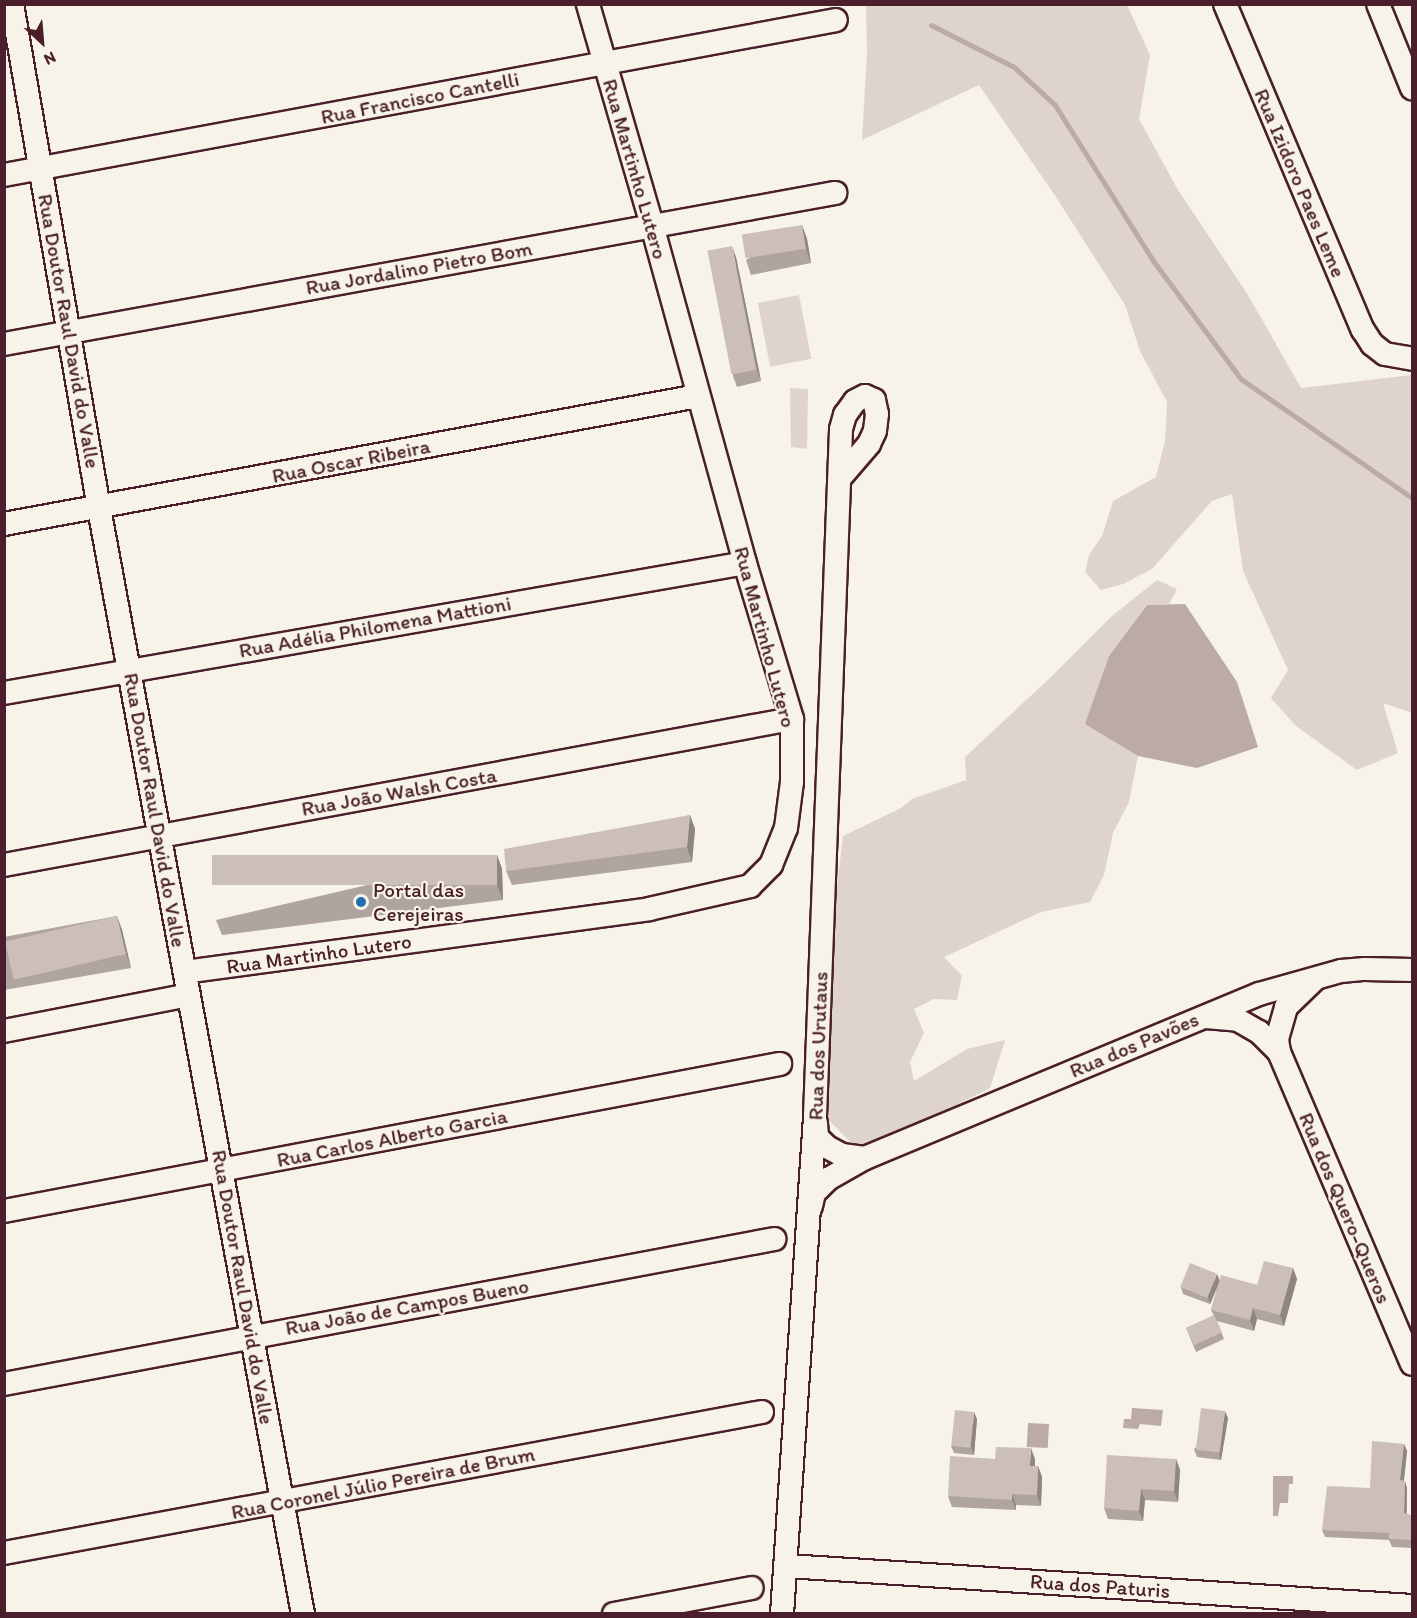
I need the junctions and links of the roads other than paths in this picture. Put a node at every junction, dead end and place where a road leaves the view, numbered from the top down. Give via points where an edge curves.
1 (12, 4) edge
2 (588, 4) edge
3 (1225, 4) edge
4 (1378, 4) edge
5 (836, 20) dead end
6 (605, 62) junction
7 (1413, 88) edge
8 (40, 168) junction
9 (4, 175) edge
10 (835, 193) dead end
11 (652, 225) junction
12 (69, 332) junction
13 (4, 344) edge
14 (1413, 359) edge
15 (698, 396) junction
16 (840, 478) dead end
17 (99, 508) junction
18 (4, 524) edge
19 (745, 563) junction
20 (129, 670) junction
21 (4, 693) edge
22 (792, 719) junction
23 (160, 836) junction
24 (4, 865) edge
25 (1413, 970) edge
26 (185, 972) junction
27 (1319, 975) junction
28 (189, 995) junction
29 (1202, 1016) junction
30 (4, 1031) edge
31 (1279, 1052) junction
32 (780, 1064) dead end
33 (815, 1116) junction
34 (865, 1158) junction
35 (221, 1170) junction
36 (4, 1212) edge
37 (808, 1218) junction
38 (774, 1239) dead end
39 (252, 1335) junction
40 (1413, 1364) edge
41 (4, 1384) edge
42 (762, 1412) dead end
43 (282, 1502) junction
44 (4, 1553) edge
45 (787, 1566) junction
46 (752, 1588) dead end
47 (1413, 1606) edge
48 (303, 1614) edge
49 (614, 1614) edge
50 (782, 1614) edge

1 - 8 street, Rua Doutor Raul David do Valle
2 - 6 street, Rua Martinho Lutero
3 - 14 street, Rua Izidoro Paes Leme via 1363,330 1385,354
4 - 7 street
5 - 6 street, Rua Francisco Cantelli
6 - 8 street, Rua Francisco Cantelli
6 - 11 street, Rua Martinho Lutero
8 - 9 street, Rua Francisco Cantelli
8 - 12 street, Rua Doutor Raul David do Valle
10 - 11 street, Rua Jordalino Pietro Bom
11 - 12 street, Rua Jordalino Pietro Bom
11 - 15 street, Rua Martinho Lutero
12 - 13 street, Rua Jordalino Pietro Bom
12 - 17 street, Rua Doutor Raul David do Valle
15 - 17 street, Rua Oscar Ribeira
15 - 19 street, Rua Martinho Lutero
16 - 33 street, Rua dos Urutaus
17 - 18 street, Rua Oscar Ribeira
17 - 20 street, Rua Doutor Raul David do Valle
19 - 20 street, Rua Adélia Philomena Mattioni
19 - 22 street, Rua Martinho Lutero
20 - 21 street, Rua Adélia Philomena Mattioni
20 - 23 street, Rua Doutor Raul David do Valle
22 - 23 street, Rua João Walsh Costa
22 - 26 street, Rua Martinho Lutero via 792,782 786,828 771,865 750,886 649,909
23 - 24 street, Rua João Walsh Costa
23 - 26 street, Rua Doutor Raul David do Valle
25 - 27 street, Rua dos Pavões via 1365,969
26 - 28 street, Rua Doutor Raul David do Valle
27 - 29 street, Rua dos Pavões
27 - 31 street, Rua dos Quero-Queros via 1286,1007 1277,1039
28 - 30 street
28 - 35 street, Rua Doutor Raul David do Valle
29 - 31 street, Rua dos Quero-Queros via 1238,1020 1259,1032
29 - 34 street, Rua dos Pavões
31 - 40 street, Rua dos Quero-Queros
32 - 35 street, Rua Carlos Alberto Garcia
33 - 34 street via 817,1137 827,1147 842,1155
33 - 37 street, Rua dos Urutaus
34 - 37 street, Rua dos Pavões via 828,1179 814,1193
35 - 36 street, Rua Carlos Alberto Garcia
35 - 39 street, Rua Doutor Raul David do Valle
37 - 45 street, Rua dos Urutaus
38 - 39 street, Rua João de Campos Bueno
39 - 41 street, Rua João de Campos Bueno
39 - 43 street, Rua Doutor Raul David do Valle
42 - 43 street, Rua Coronel Júlio Pereira de Brum
43 - 44 street, Rua Coronel Júlio Pereira de Brum
43 - 48 street, Rua Doutor Raul David do Valle
45 - 47 street, Rua dos Paturis
45 - 50 street, Rua dos Urutaus
46 - 49 street

